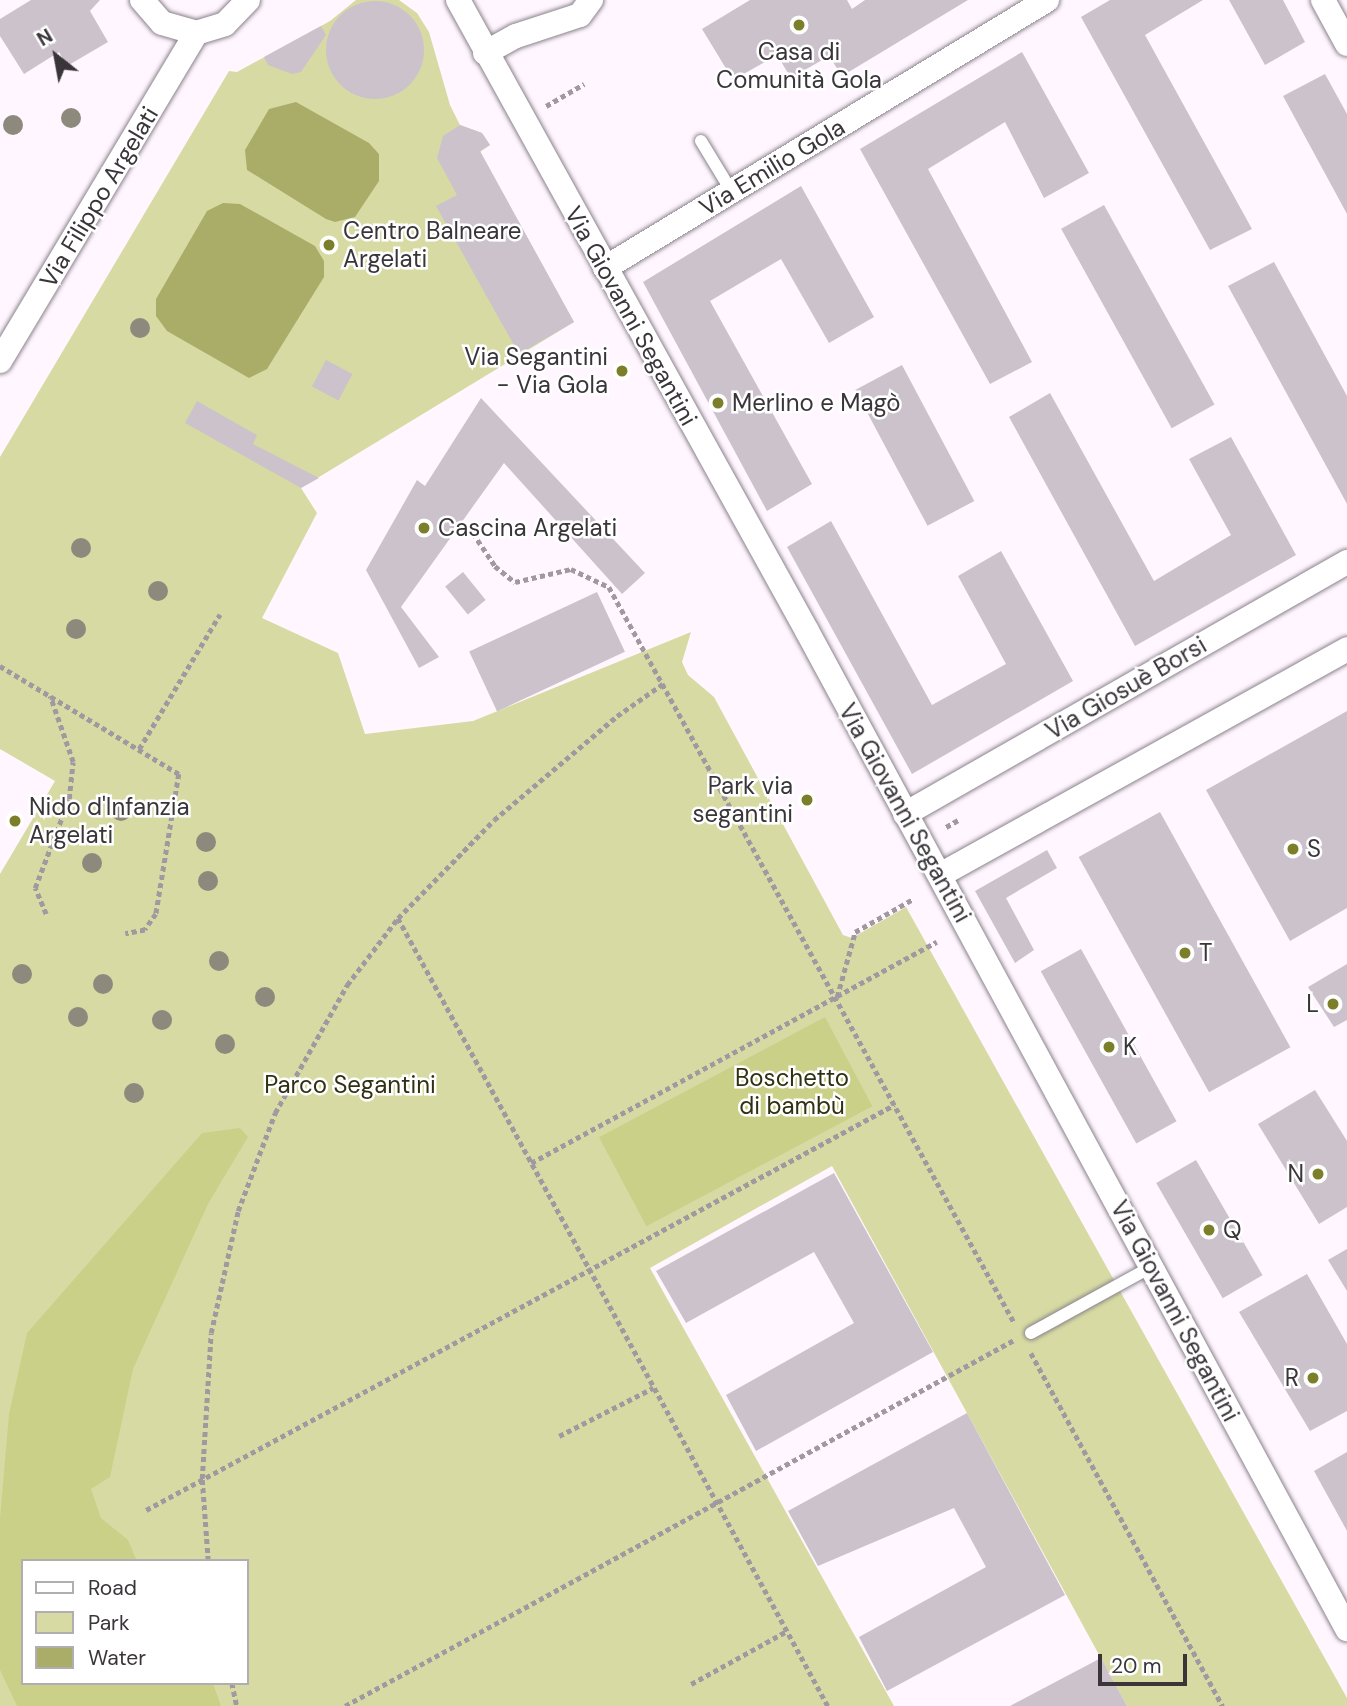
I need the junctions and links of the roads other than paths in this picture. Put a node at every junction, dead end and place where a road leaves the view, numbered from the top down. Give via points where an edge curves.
1 (142, 0) edge
2 (248, 0) edge
3 (458, 0) edge
4 (591, 0) edge
5 (1046, 0) edge
6 (1324, 0) edge
7 (196, 33) junction
8 (1347, 44) edge
9 (485, 53) junction
10 (701, 141) dead end
11 (732, 192) junction
12 (605, 268) junction
13 (0, 361) edge
14 (1347, 562) edge
15 (1347, 649) edge
16 (905, 814) junction
17 (940, 875) junction
18 (1151, 1267) junction
19 (1029, 1339) road end
20 (1347, 1629) edge

1 - 7 street via 162,23
2 - 7 street via 225,24
3 - 9 street, Via Giovanni Segantini
4 - 9 street via 580,15 516,36
5 - 11 street, Via Emilio Gola
6 - 8 street
7 - 13 street, Via Filippo Argelati
9 - 12 street, Via Giovanni Segantini
10 - 11 lane
11 - 12 street, Via Emilio Gola
12 - 16 street, Via Giovanni Segantini
14 - 16 street, Via Giosuè Borsi
15 - 17 street
16 - 17 street, Via Giovanni Segantini
17 - 18 street, Via Giovanni Segantini
18 - 19 lane
18 - 20 street, Via Giovanni Segantini

